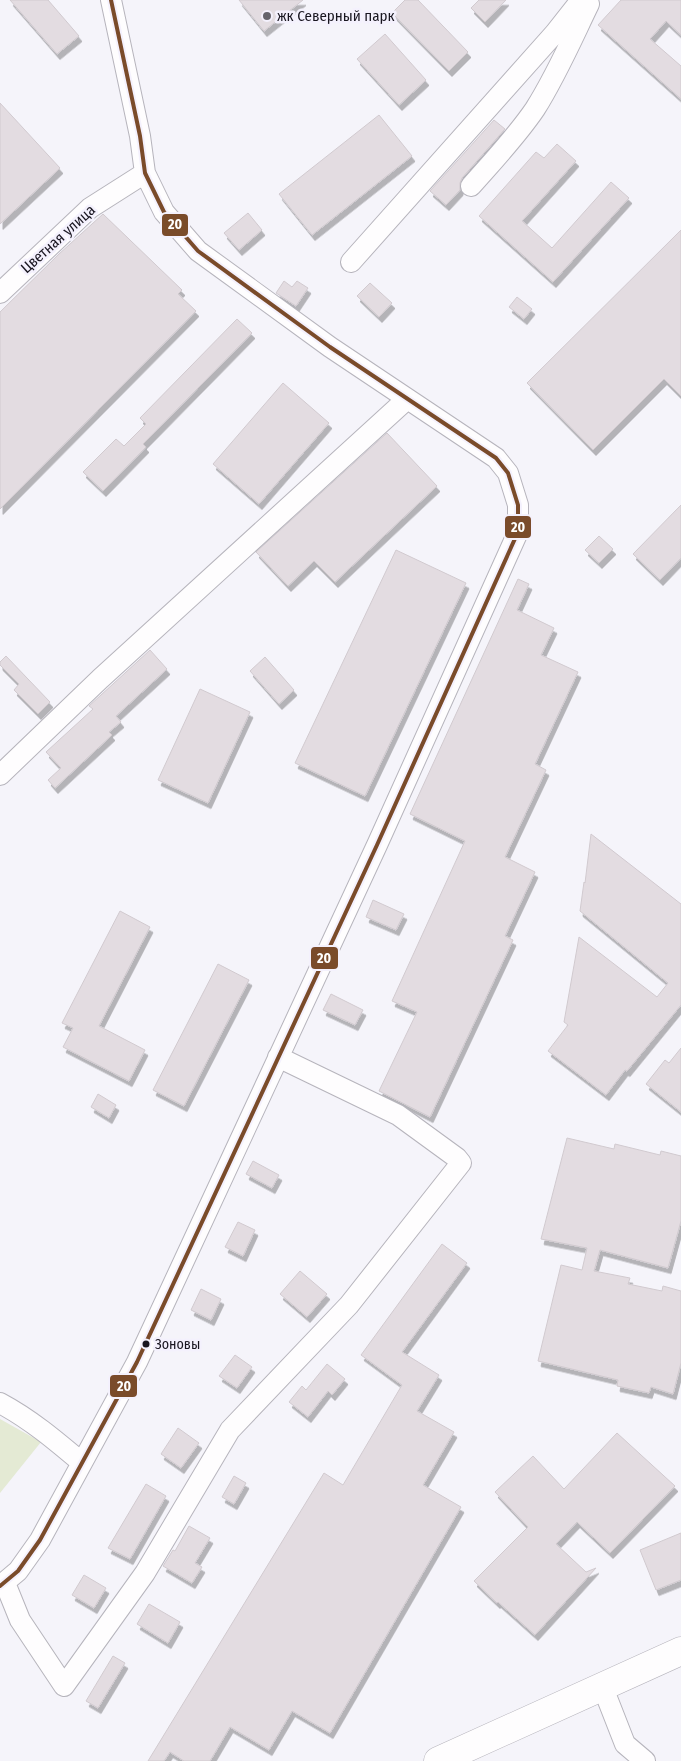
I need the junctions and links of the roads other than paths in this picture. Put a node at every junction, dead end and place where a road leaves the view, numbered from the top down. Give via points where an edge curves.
1 (111, 0) edge
2 (581, 0) edge
3 (591, 0) edge
4 (145, 173) junction
5 (472, 186) dead end
6 (351, 262) dead end
7 (0, 293) edge
8 (407, 399) junction
9 (0, 774) edge
10 (278, 1057) junction
11 (0, 1403) edge
12 (81, 1462) junction
13 (2, 1585) edge
14 (681, 1650) edge
15 (681, 1666) edge
16 (608, 1698) junction
17 (438, 1761) edge
18 (468, 1761) edge
19 (646, 1761) edge

1 - 4 street
2 - 6 street
3 - 5 street via 536,108
4 - 7 street, Цветная улица via 90,208
4 - 8 street via 164,212 198,251
8 - 9 street
8 - 10 street via 496,458 508,473 518,504 518,532
10 - 12 street via 138,1362
10 - 13 street via 398,1116 461,1162 349,1305 230,1430 145,1573 64,1686 20,1620
11 - 12 street via 45,1431
12 - 13 street via 29,1557
14 - 17 highway
15 - 16 highway
16 - 18 highway
16 - 19 street via 625,1744

